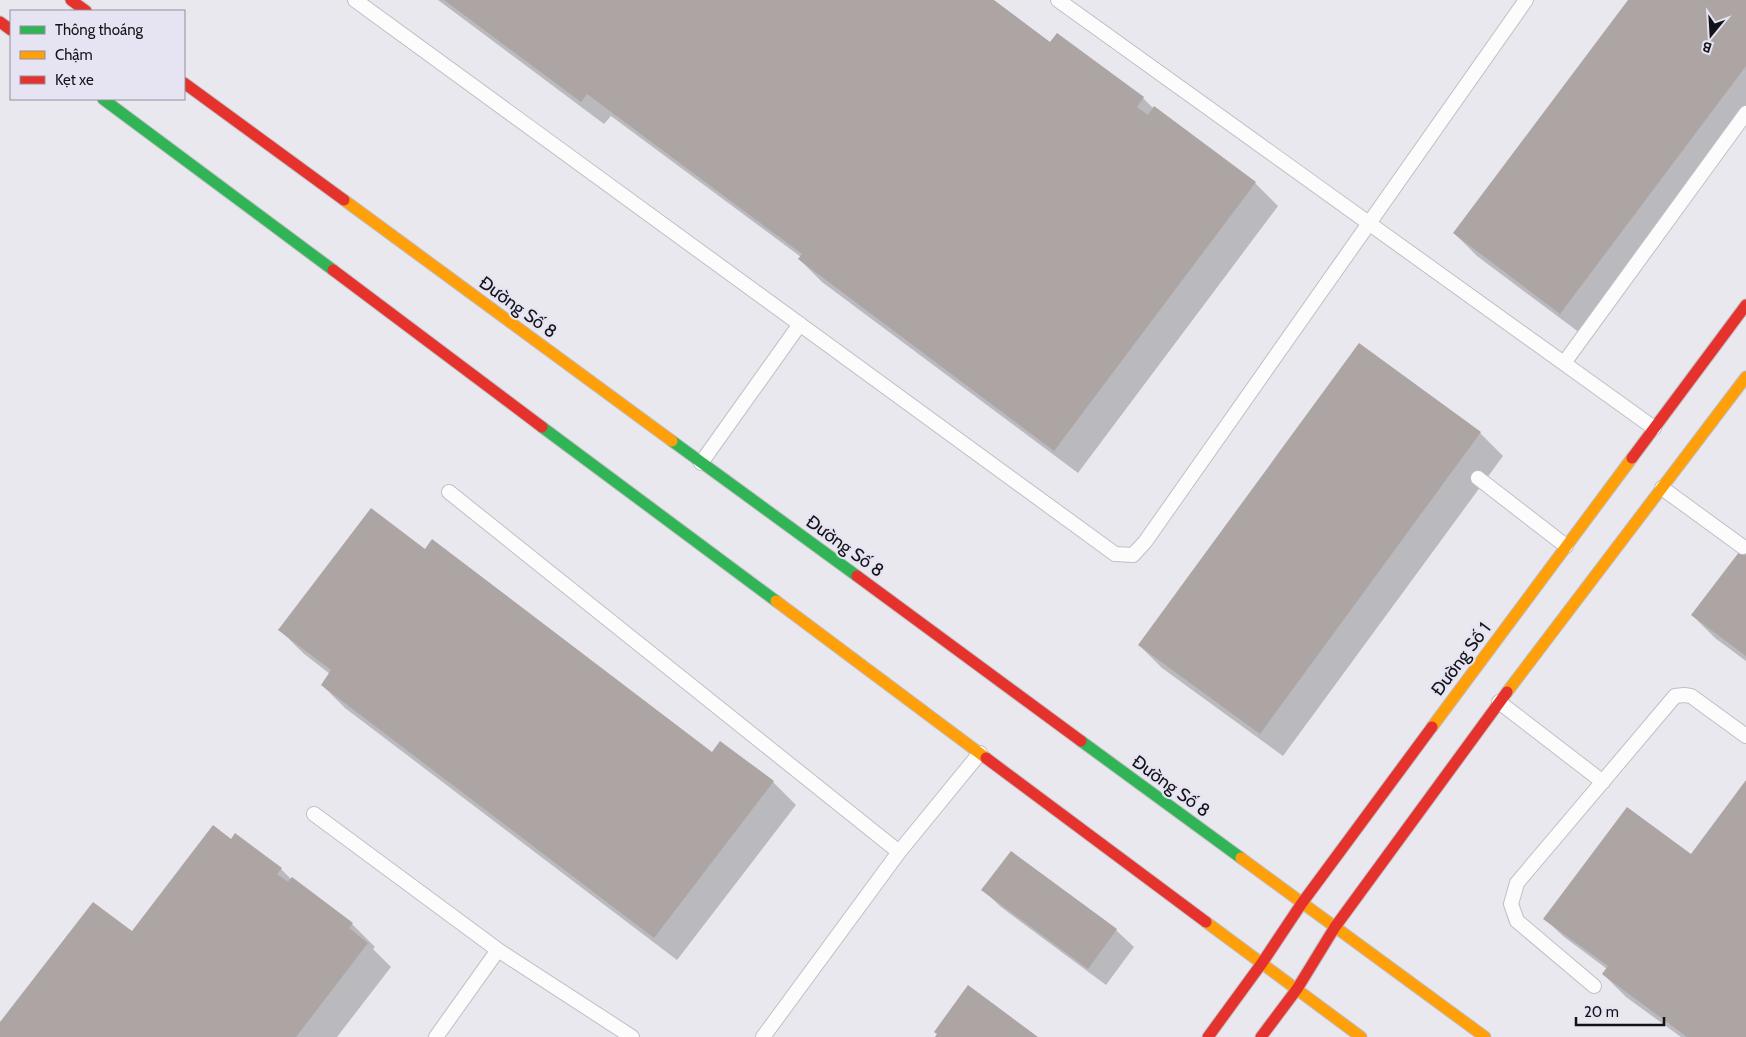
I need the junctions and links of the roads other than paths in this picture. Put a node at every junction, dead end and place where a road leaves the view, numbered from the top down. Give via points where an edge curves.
1 (71, 0) edge
2 (355, 0) edge
3 (1058, 0) edge
4 (1526, 0) edge
5 (85, 10) edge
6 (185, 84) edge
7 (104, 100) edge
8 (1746, 113) edge
9 (1370, 223) junction
10 (1746, 305) edge
11 (800, 324) junction
12 (1564, 363) junction
13 (1746, 377) edge
14 (1734, 393) junction
15 (1746, 402) edge
16 (1654, 428) junction
17 (701, 463) junction
18 (1478, 478) dead end
19 (1662, 488) junction
20 (449, 492) dead end
21 (1566, 546) junction
22 (1743, 547) dead end
23 (1498, 702) junction
24 (1746, 736) edge
25 (980, 753) junction
26 (1602, 782) junction
27 (314, 814) dead end
28 (899, 852) junction
29 (1302, 903) junction
30 (1335, 927) junction
31 (498, 950) junction
32 (1262, 963) junction
33 (1594, 986) dead end
34 (1297, 989) junction
35 (436, 1037) edge
36 (632, 1037) edge
37 (763, 1037) edge
38 (1208, 1037) edge
39 (1261, 1037) edge
40 (1362, 1037) edge
41 (1485, 1037) edge

1 - 5 street
2 - 11 lane
3 - 9 lane
4 - 9 lane
6 - 17 street, Đường Số 8
7 - 25 street
8 - 12 lane
9 - 11 lane via 1133,555 1115,554
9 - 12 lane
10 - 16 street, Đường Số 1
11 - 17 lane
12 - 16 lane
13 - 14 street
14 - 15 lane
14 - 19 street
16 - 21 street, Đường Số 1
17 - 29 street, Đường Số 8
18 - 21 lane
19 - 22 lane
19 - 23 street
20 - 28 lane
21 - 29 street, Đường Số 1
23 - 26 lane
23 - 30 street
24 - 26 lane via 1691,696 1675,696
25 - 28 lane
25 - 32 street
26 - 33 lane via 1517,883 1511,904 1517,921
27 - 31 lane
28 - 37 lane
29 - 30 street, Đường Số 8
29 - 32 street, Đường Số 1
30 - 34 street
30 - 41 street, Đường Số 8
31 - 35 lane
31 - 36 lane
32 - 34 street
32 - 38 street, Đường Số 1
34 - 39 street
34 - 40 street

